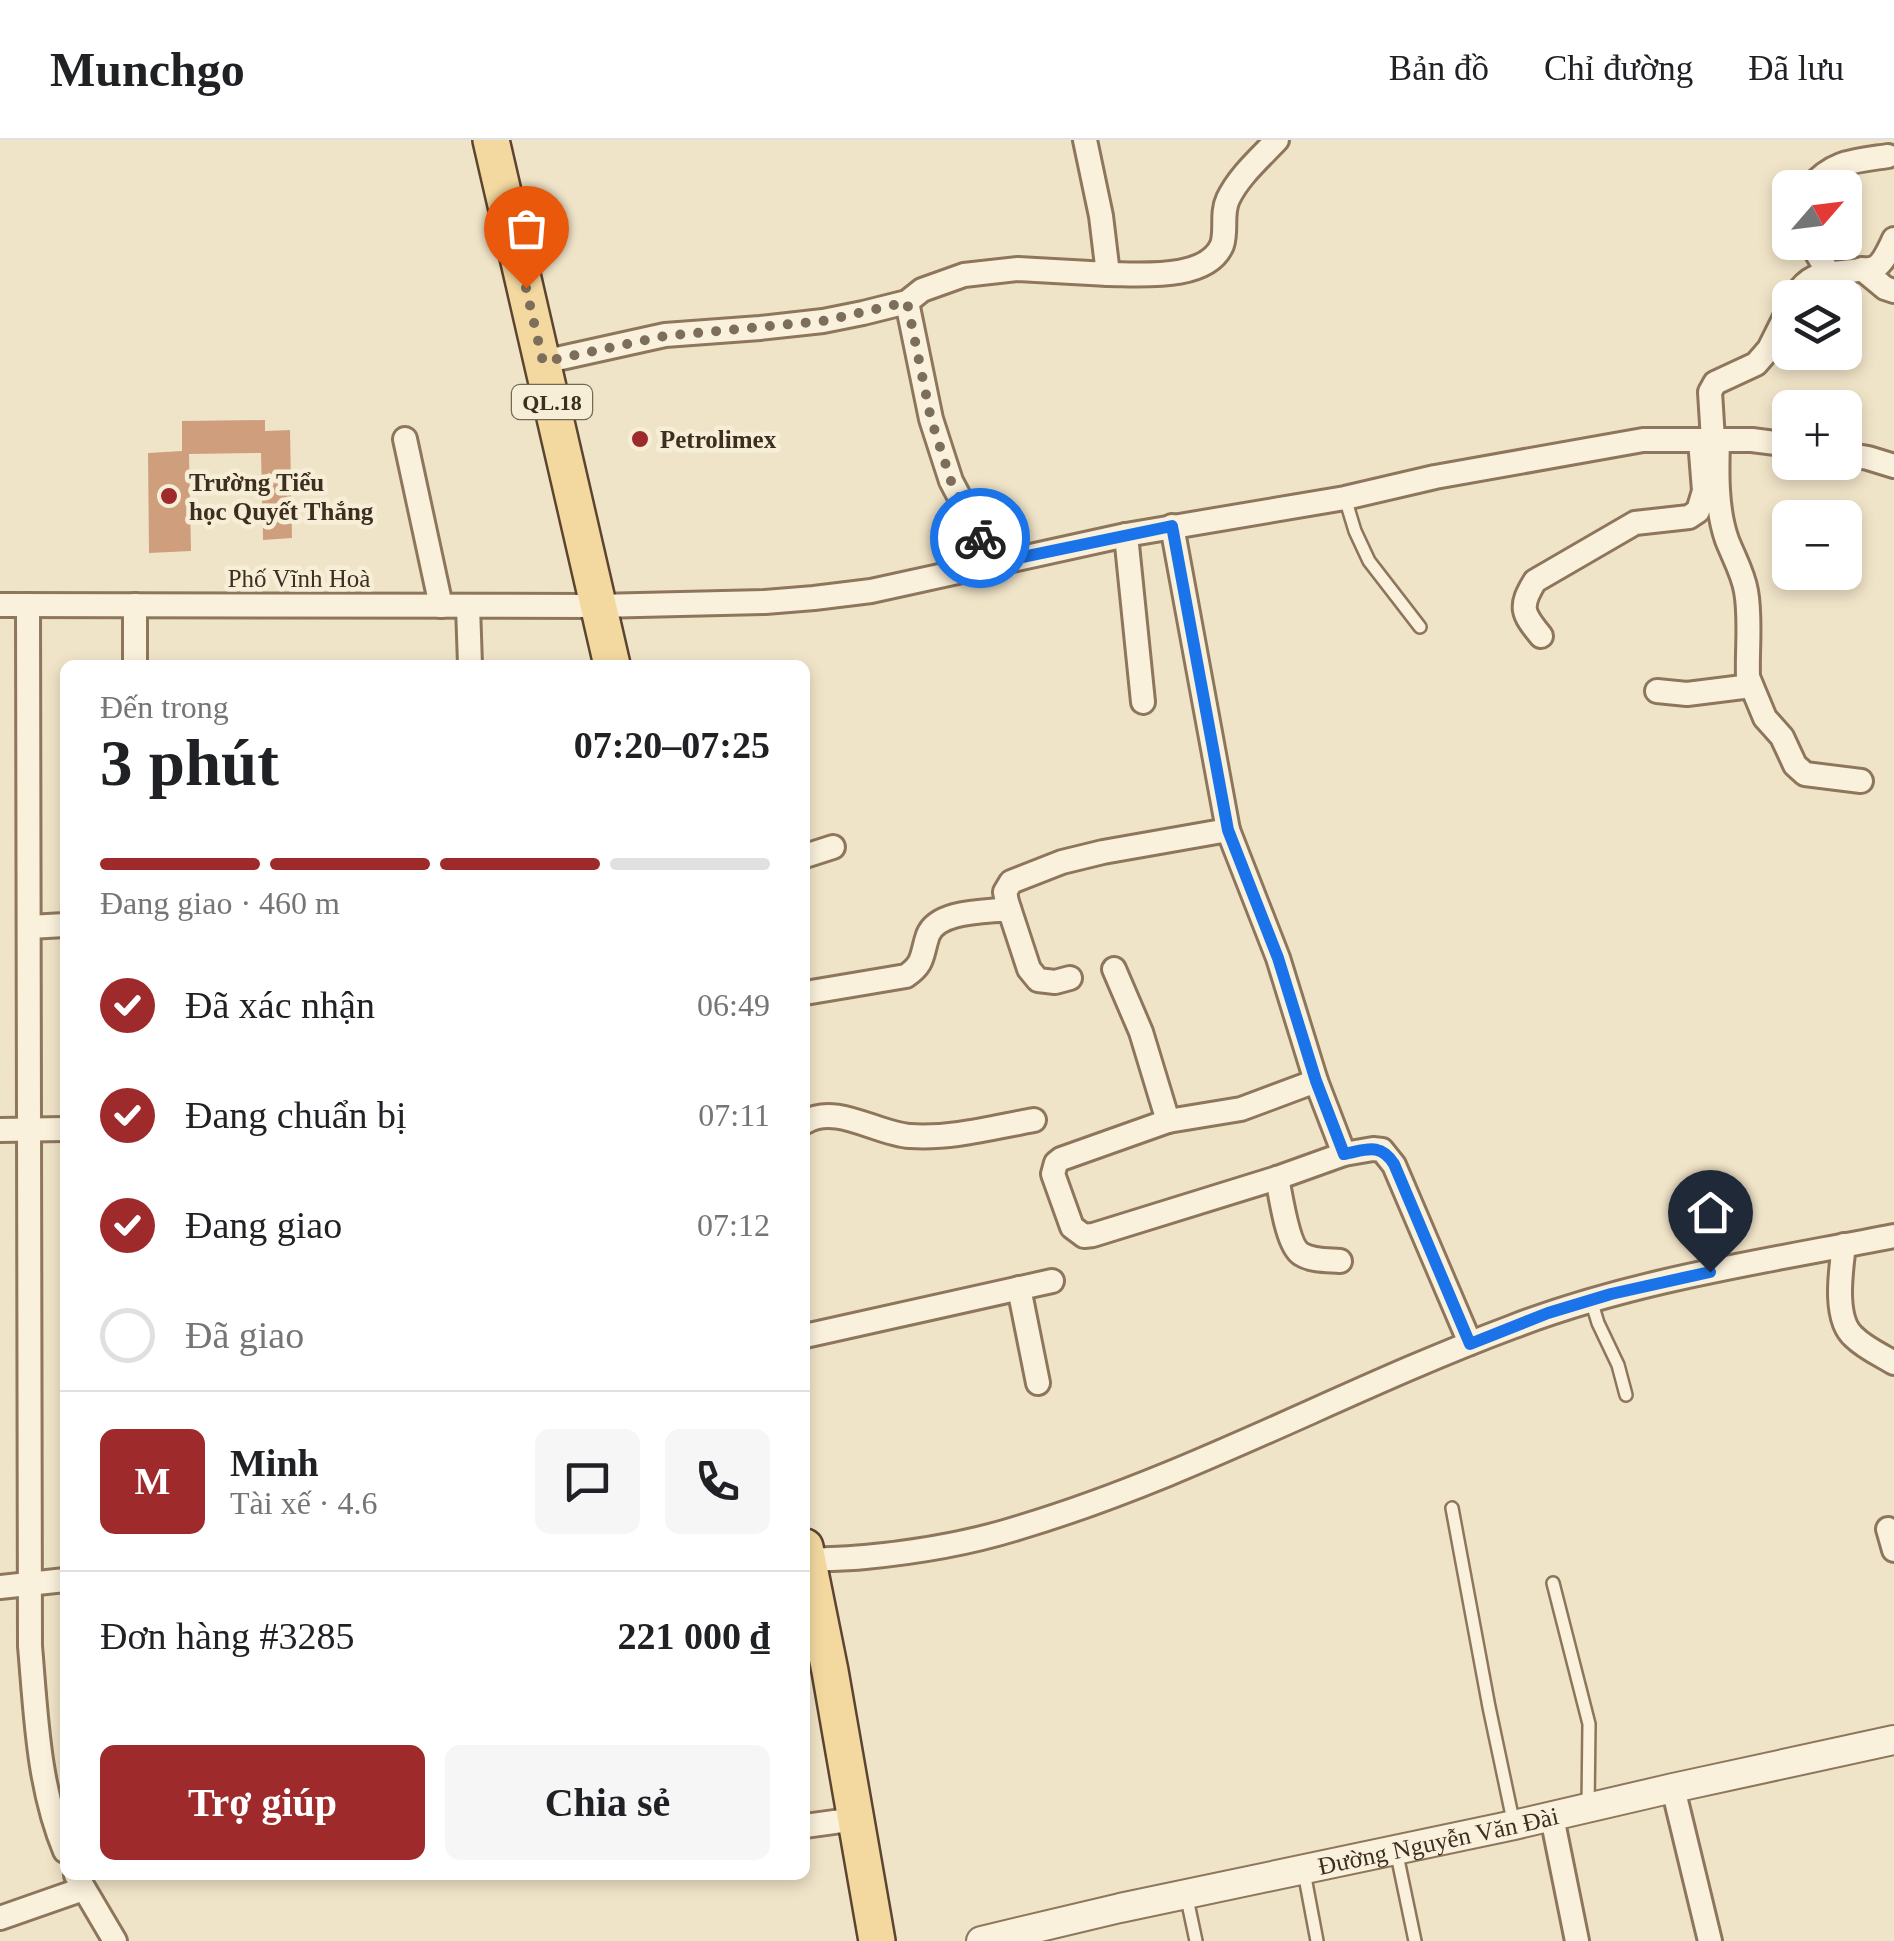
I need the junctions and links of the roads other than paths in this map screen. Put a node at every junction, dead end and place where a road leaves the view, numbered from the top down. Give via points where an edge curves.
1 (492, 140) edge
2 (1084, 140) edge
3 (1278, 140) edge
4 (1888, 156) dead end
5 (1827, 170) edge
6 (1894, 239) edge
7 (1821, 260) edge
8 (1862, 270) junction
9 (1828, 272) junction
10 (1108, 274) junction
11 (1809, 280) edge
12 (1894, 290) edge
13 (907, 302) junction
14 (1772, 343) edge
15 (543, 362) junction
16 (405, 439) dead end
17 (1710, 440) junction
18 (1772, 444) edge
19 (1862, 458) edge
20 (1894, 466) edge
21 (1345, 498) junction
22 (1172, 526) junction
23 (1126, 535) junction
24 (994, 563) junction
25 (0, 605) edge
26 (28, 605) junction
27 (135, 605) junction
28 (441, 606) junction
29 (468, 606) junction
30 (598, 606) junction
31 (1420, 627) dead end
32 (1541, 636) dead end
33 (135, 660) edge
34 (470, 660) edge
35 (611, 660) edge
36 (1751, 686) junction
37 (1657, 691) dead end
38 (1143, 702) dead end
39 (1860, 781) dead end
40 (1228, 830) junction
41 (833, 847) dead end
42 (810, 854) edge
43 (1009, 909) junction
44 (60, 926) edge
45 (29, 927) junction
46 (1114, 969) dead end
47 (1070, 978) dead end
48 (810, 992) edge
49 (1316, 1081) junction
50 (810, 1119) edge
51 (1034, 1120) dead end
52 (1168, 1121) junction
53 (0, 1130) edge
54 (29, 1130) junction
55 (60, 1130) edge
56 (1344, 1154) junction
57 (1277, 1178) junction
58 (1894, 1236) edge
59 (1844, 1246) junction
60 (1340, 1261) dead end
61 (1052, 1281) dead end
62 (1019, 1288) junction
63 (1591, 1300) junction
64 (810, 1335) edge
65 (1470, 1344) junction
66 (1894, 1363) edge
67 (1038, 1383) dead end
68 (1626, 1395) dead end
69 (1452, 1508) dead end
70 (810, 1556) edge
71 (60, 1581) edge
72 (1552, 1583) dead end
73 (30, 1584) junction
74 (0, 1586) edge
75 (810, 1599) edge
76 (817, 1673) edge
77 (1894, 1740) edge
78 (1672, 1788) junction
79 (1588, 1808) junction
80 (1552, 1817) junction
81 (856, 1819) junction
82 (810, 1825) edge
83 (1514, 1825) junction
84 (60, 1836) edge
85 (1396, 1850) junction
86 (1304, 1870) junction
87 (80, 1882) edge
88 (1186, 1894) junction
89 (0, 1918) edge
90 (115, 1941) edge
91 (877, 1941) edge
92 (980, 1941) edge
93 (1196, 1941) edge
94 (1318, 1941) edge
95 (1415, 1941) edge
96 (1578, 1941) edge
97 (1710, 1941) edge

1 - 15 main road, QL.18
2 - 10 street
3 - 10 street via 1230,194 1222,244 1203,264 1190,271
4 - 5 street
6 - 8 street via 1876,267
7 - 9 street
8 - 9 street
8 - 12 street
9 - 11 street
10 - 13 street via 978,273 922,290
13 - 15 street via 823,321 665,336
13 - 24 street via 951,481
14 - 17 street via 1756,364 1715,383
15 - 30 main road, QL.18
16 - 28 street
17 - 18 street, Phố Vĩnh Hoà
17 - 21 street, Phố Vĩnh Hoà via 1643,440
17 - 32 street via 1698,511 1636,523 1535,581 1523,610
17 - 36 street via 1720,512 1747,596
19 - 20 street
21 - 22 street, Phố Vĩnh Hoà
21 - 31 lane via 1368,561
22 - 23 street, Phố Vĩnh Hoà
22 - 40 street
23 - 24 street, Phố Vĩnh Hoà
23 - 38 street
24 - 30 street, Phố Vĩnh Hoà via 814,598
25 - 26 street, Phố Vĩnh Hoà
26 - 27 street, Phố Vĩnh Hoà
26 - 45 street
27 - 28 street, Phố Vĩnh Hoà
27 - 33 street
28 - 29 street, Phố Vĩnh Hoà
29 - 30 street, Phố Vĩnh Hoà
29 - 34 street
30 - 35 main road, QL.18
36 - 37 street
36 - 39 street via 1805,774
40 - 43 street via 1103,852 1022,876 1006,892
40 - 49 street
41 - 42 street
43 - 47 street via 1038,980
43 - 48 street via 940,921 928,935 922,961 906,976
44 - 45 street
45 - 54 street
46 - 52 street
49 - 52 street via 1241,1109
49 - 56 street
50 - 51 street via 842,1118 928,1136
52 - 57 street via 1056,1163 1054,1174 1077,1232 1093,1235
53 - 54 street
54 - 55 street
54 - 73 street
56 - 57 street
56 - 65 street via 1372,1148 1389,1156
57 - 60 street via 1292,1244 1300,1254
58 - 59 street
59 - 63 street
59 - 66 street via 1842,1318 1853,1337
61 - 62 street
62 - 64 street
62 - 67 street
63 - 65 street
63 - 68 lane
65 - 70 street via 1110,1498 1019,1528 866,1558
69 - 83 lane
71 - 73 street
72 - 79 lane via 1589,1724
73 - 74 street
73 - 84 street via 36,1723
75 - 76 main road
76 - 81 main road
77 - 78 street, Đường Nguyễn Văn Đài
78 - 79 street, Đường Nguyễn Văn Đài
78 - 97 street
79 - 80 street, Đường Nguyễn Văn Đài
80 - 83 street, Đường Nguyễn Văn Đài
80 - 96 street
81 - 82 street
81 - 91 main road
83 - 85 street, Đường Nguyễn Văn Đài
85 - 86 street, Đường Nguyễn Văn Đài
85 - 95 lane
86 - 88 street, Đường Nguyễn Văn Đài
86 - 94 lane
87 - 89 street
87 - 90 street
88 - 92 street, Đường Nguyễn Văn Đài
88 - 93 lane

